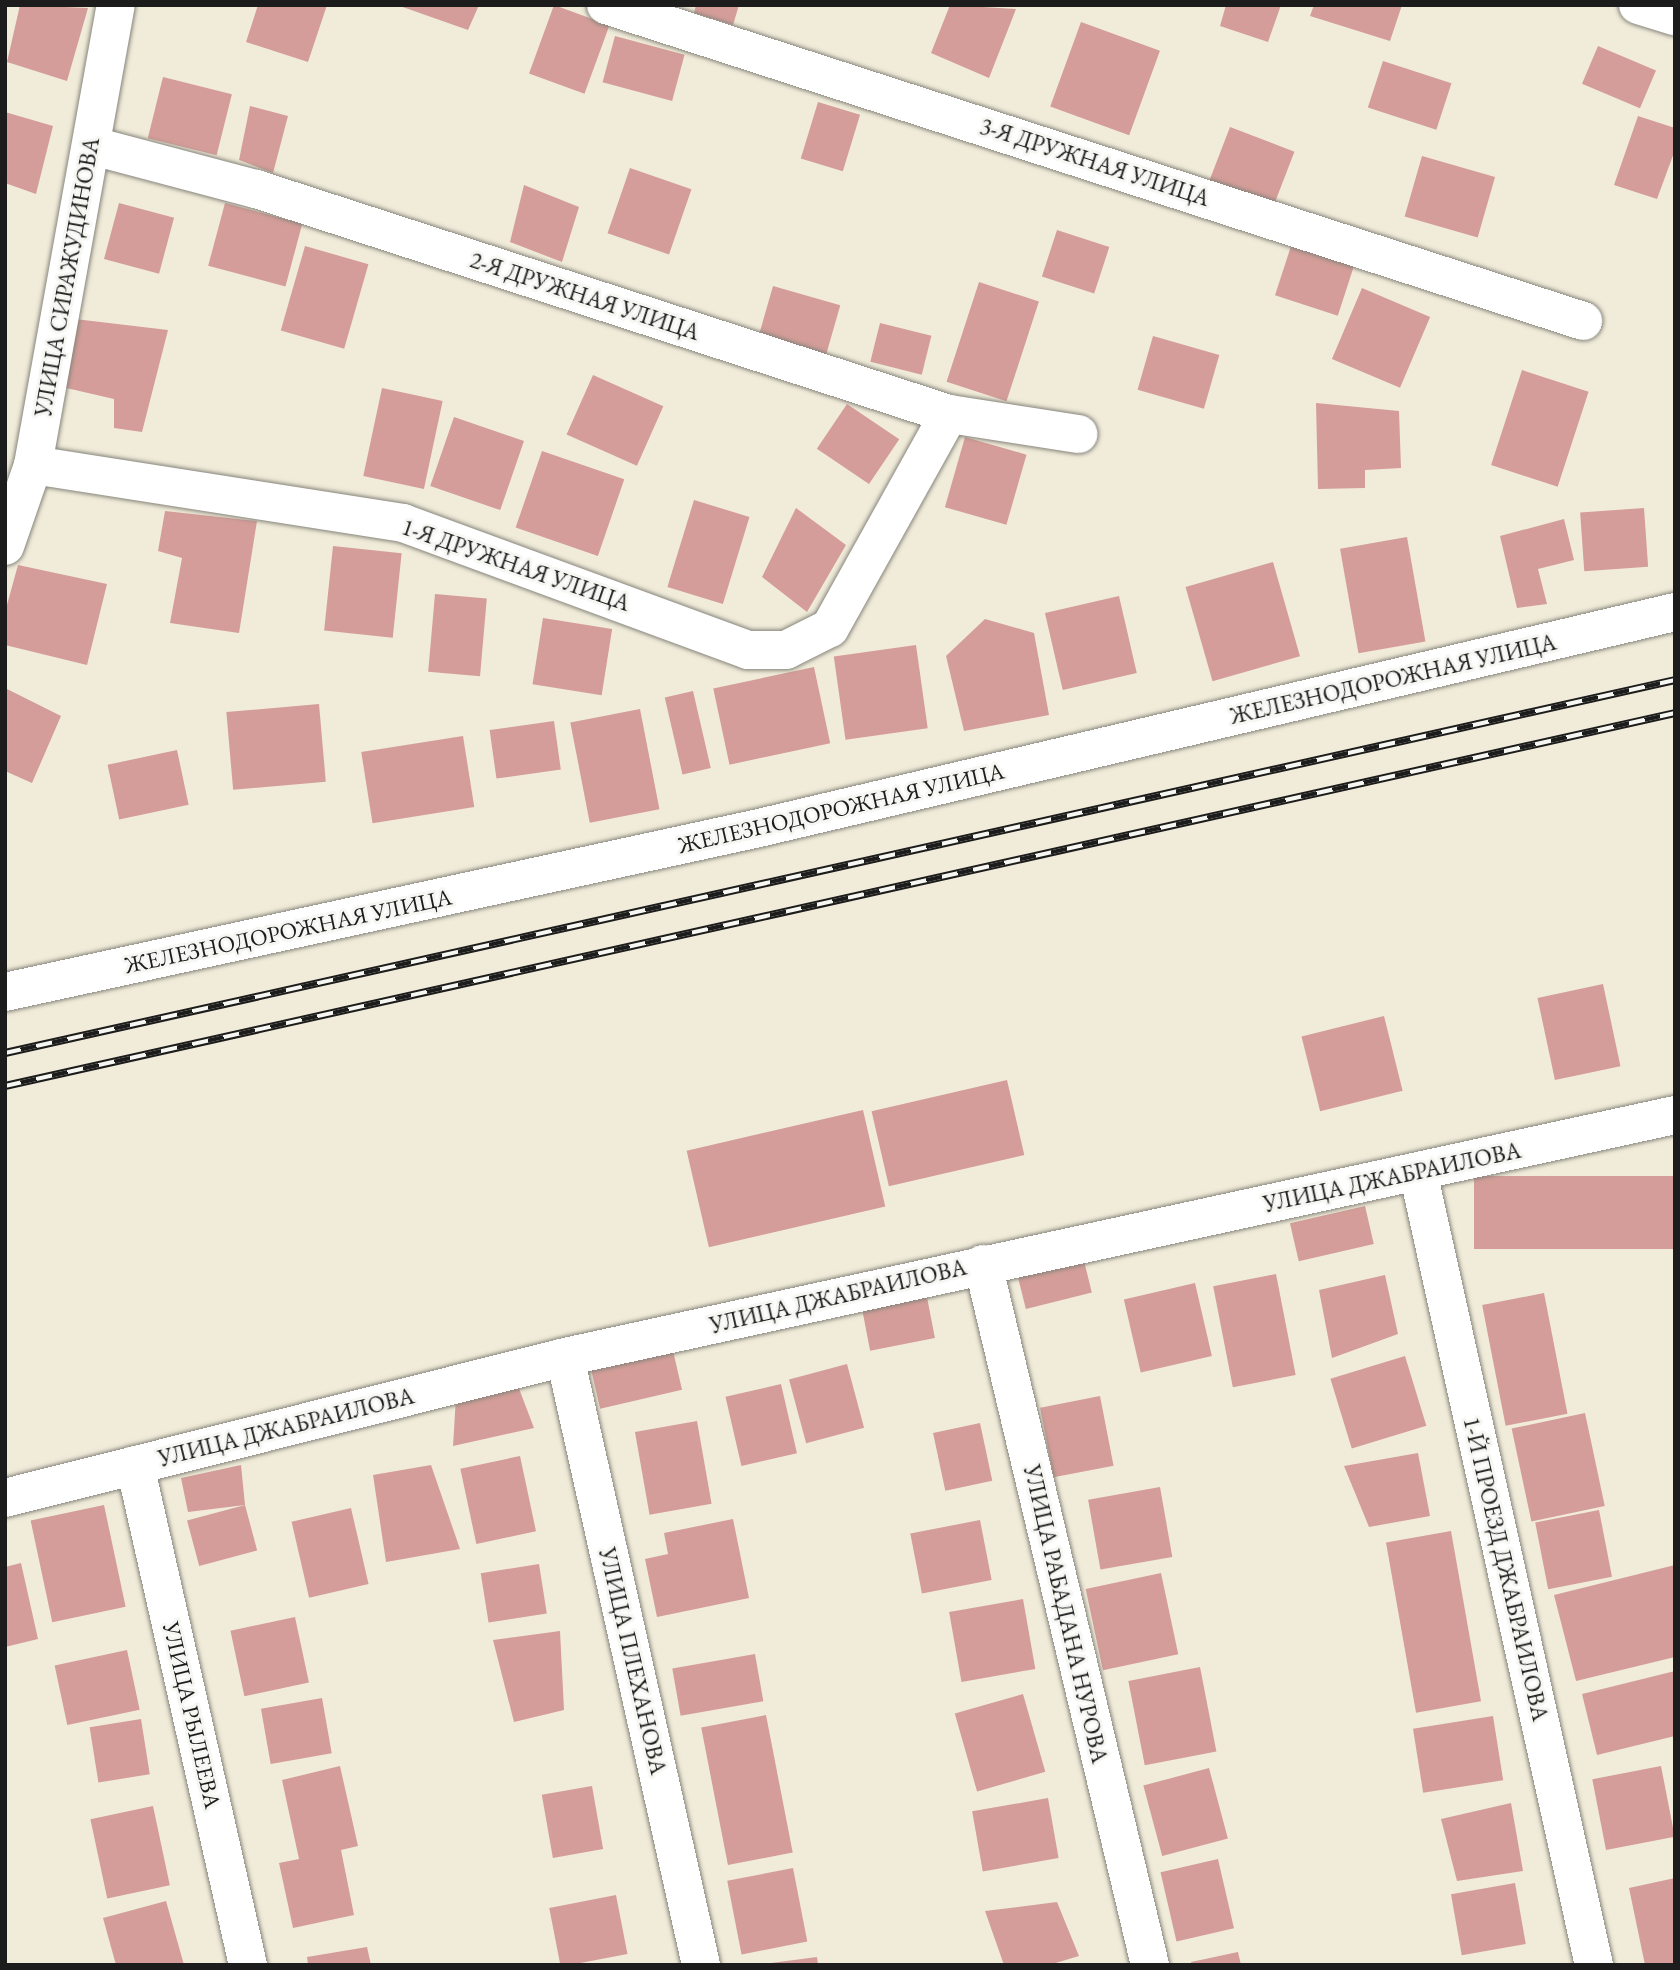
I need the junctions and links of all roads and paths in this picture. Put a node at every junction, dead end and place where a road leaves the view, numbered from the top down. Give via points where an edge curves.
1 (116, 5) edge
2 (606, 5) edge
3 (93, 146) junction
4 (1583, 321) dead end
5 (949, 414) junction
6 (1078, 434) dead end
7 (33, 465) junction
8 (5, 546) edge
9 (1675, 612) edge
10 (5, 992) edge
11 (1675, 1115) edge
12 (1418, 1172) junction
13 (982, 1264) junction
14 (565, 1357) junction
15 (135, 1465) junction
16 (5, 1497) edge
17 (248, 1965) edge
18 (701, 1965) edge
19 (1150, 1965) edge
20 (1594, 1965) edge

1 - 3 street, УЛИЦА СИРАЖУДИНОВА
2 - 4 street, 3-Я ДРУЖНАЯ УЛИЦА
3 - 5 street, 2-Я ДРУЖНАЯ УЛИЦА via 256,189
3 - 7 street, УЛИЦА СИРАЖУДИНОВА
5 - 6 street, 2-Я ДРУЖНАЯ УЛИЦА
5 - 7 street, 1-Я ДРУЖНАЯ УЛИЦА via 831,628 786,650 748,650 403,523
7 - 8 street, УЛИЦА СИРАЖУДИНОВА
9 - 10 street, ЖЕЛЕЗНОДОРОЖНАЯ УЛИЦА via 759,828
11 - 12 street, УЛИЦА ДЖАБРАИЛОВА
12 - 13 street, УЛИЦА ДЖАБРАИЛОВА
12 - 20 street, 1-Й ПРОЕЗД ДЖАБРАИЛОВА
13 - 14 street, УЛИЦА ДЖАБРАИЛОВА
13 - 19 street, УЛИЦА РАБАДАНА НУРОВА
14 - 15 street, УЛИЦА ДЖАБРАИЛОВА
14 - 18 street, УЛИЦА ПЛЕХАНОВА
15 - 16 street, УЛИЦА ДЖАБРАИЛОВА
15 - 17 street, УЛИЦА РЫЛЕЕВА

